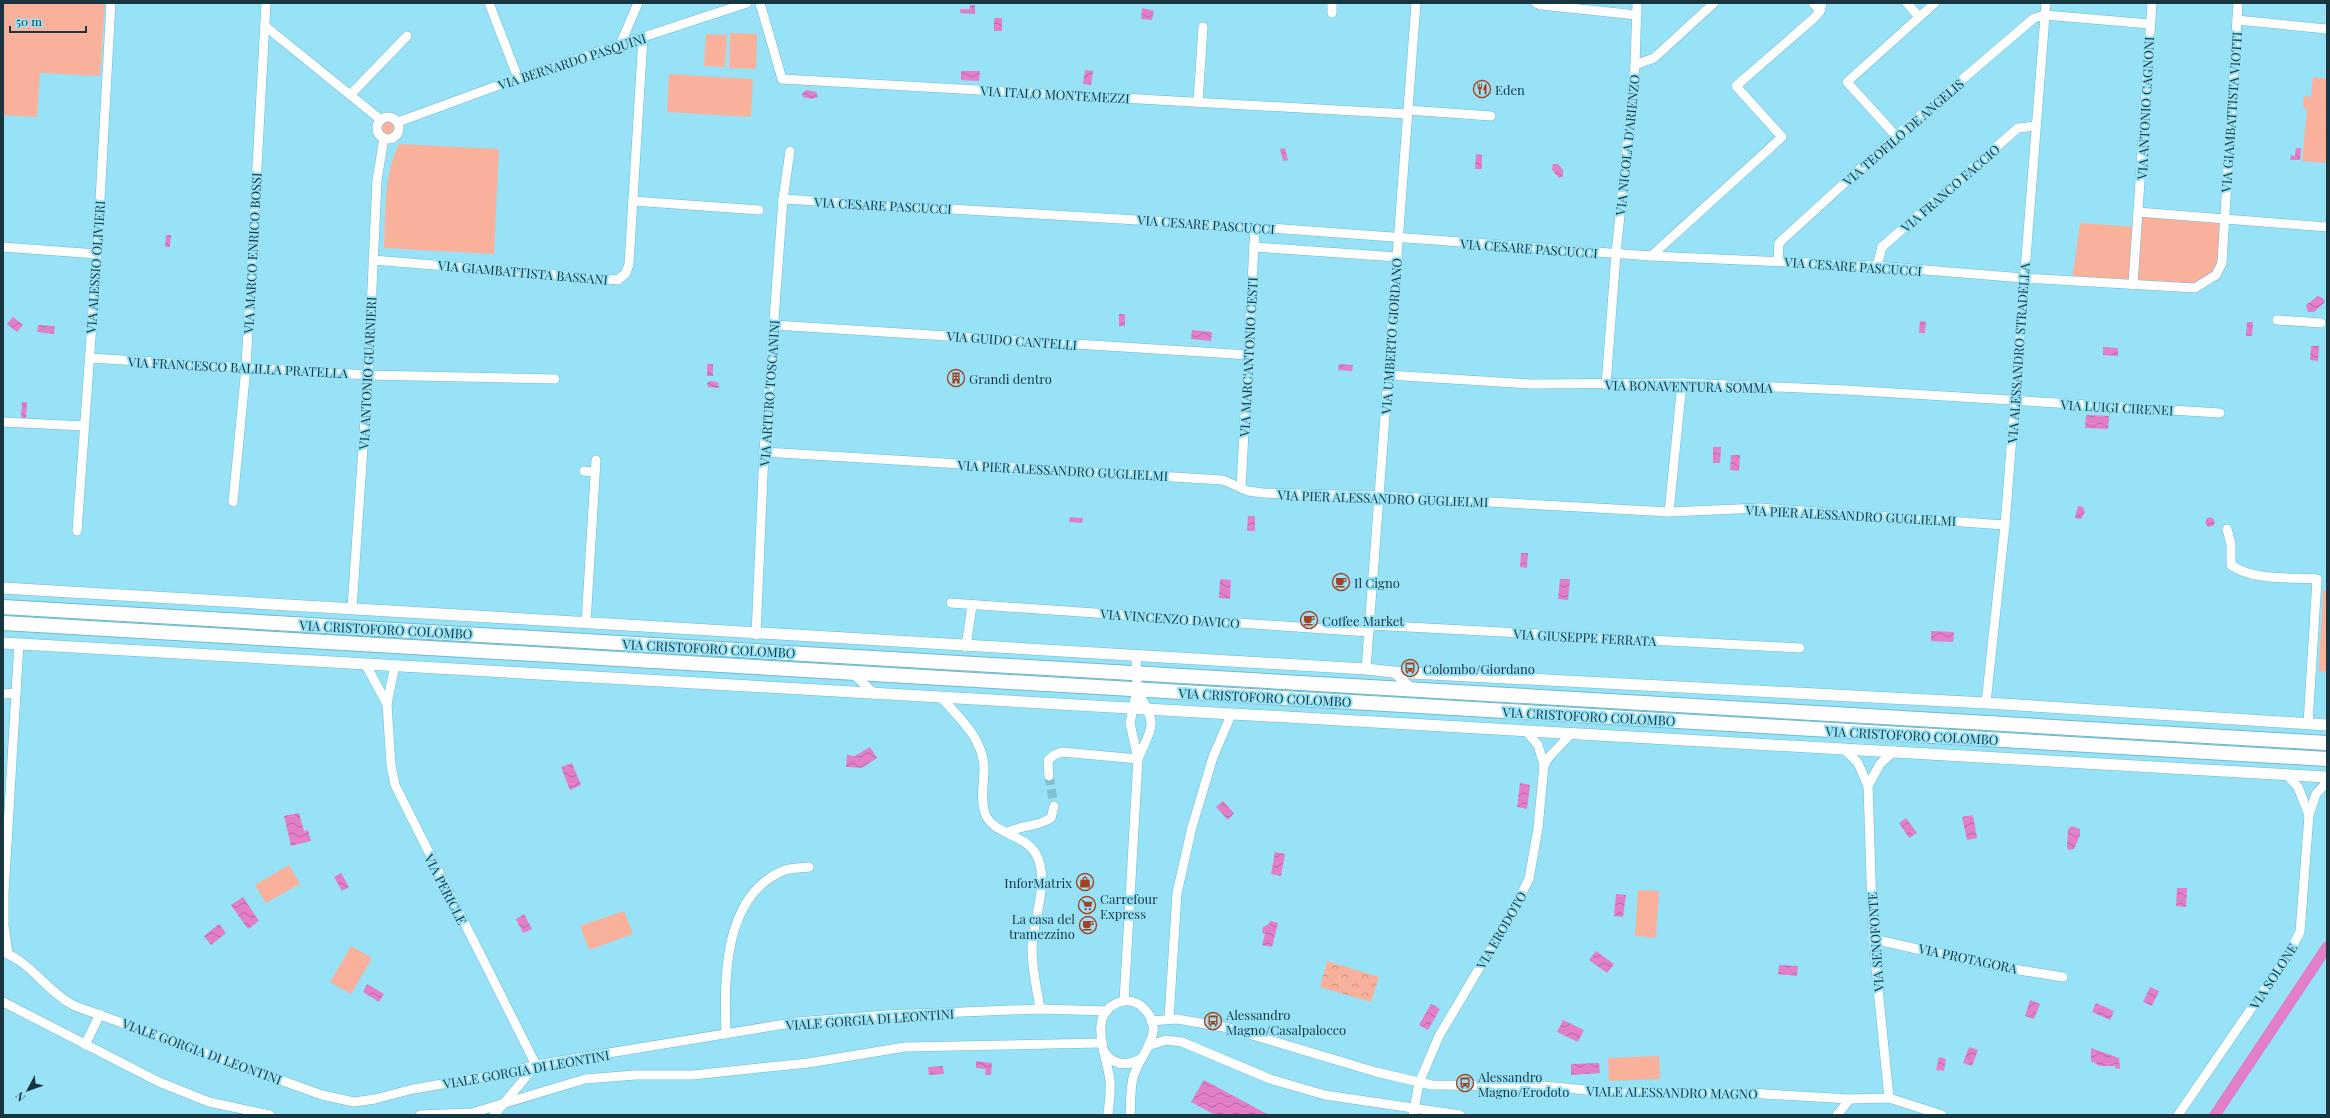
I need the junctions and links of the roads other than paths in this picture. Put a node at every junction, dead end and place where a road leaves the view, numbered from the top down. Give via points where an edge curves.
1 (111, 3) edge
2 (266, 3) edge
3 (489, 3) edge
4 (638, 3) edge
5 (747, 3) edge
6 (760, 3) edge
7 (1332, 3) edge
8 (1416, 3) edge
9 (1536, 3) edge
10 (1637, 3) edge
11 (1714, 3) edge
12 (1813, 3) edge
13 (1908, 3) edge
14 (1935, 3) edge
15 (2046, 3) edge
16 (2152, 3) edge
17 (2238, 3) edge
18 (1580, 6) edge
19 (1821, 7) edge
20 (1332, 13) dead end
21 (1637, 15) junction
22 (2045, 15) junction
23 (1919, 17) junction
24 (2237, 20) junction
25 (2150, 24) junction
26 (264, 26) junction
27 (1203, 27) dead end
28 (2327, 29) edge
29 (407, 36) dead end
30 (643, 37) junction
31 (620, 45) junction
32 (1635, 65) junction
33 (518, 78) junction
34 (350, 95) junction
35 (1198, 102) junction
36 (1408, 112) junction
37 (1491, 116) dead end
38 (381, 120) junction
39 (398, 122) junction
40 (2036, 126) junction
41 (1896, 136) junction
42 (384, 138) junction
43 (790, 151) dead end
44 (783, 199) junction
45 (633, 201) junction
46 (760, 210) dead end
47 (2138, 212) junction
48 (2225, 220) junction
49 (1255, 227) junction
50 (2327, 227) edge
51 (1398, 239) junction
52 (3, 247) edge
53 (1254, 247) junction
54 (97, 254) junction
55 (1616, 254) junction
56 (1397, 256) junction
57 (1651, 256) junction
58 (373, 260) junction
59 (1778, 261) junction
60 (1877, 266) junction
61 (2023, 278) junction
62 (2134, 285) junction
63 (2277, 320) dead end
64 (2321, 323) dead end
65 (774, 325) junction
66 (1249, 355) junction
67 (89, 358) junction
68 (246, 367) junction
69 (368, 375) junction
70 (1388, 375) junction
71 (555, 379) dead end
72 (1682, 383) junction
73 (1606, 385) junction
74 (2015, 401) junction
75 (2220, 413) dead end
76 (3, 422) edge
77 (84, 426) junction
78 (764, 452) junction
79 (596, 460) dead end
80 (584, 471) dead end
81 (596, 472) junction
82 (1241, 488) junction
83 (1381, 496) junction
84 (233, 502) dead end
85 (1669, 512) junction
86 (2005, 525) junction
87 (2227, 529) dead end
88 (77, 531) dead end
89 (3, 588) edge
90 (951, 603) dead end
91 (972, 605) junction
92 (3, 607) edge
93 (352, 608) junction
94 (3, 623) edge
95 (586, 623) junction
96 (1370, 628) junction
97 (756, 635) junction
98 (3, 643) edge
99 (19, 643) junction
100 (966, 647) junction
101 (1800, 648) dead end
102 (1136, 657) junction
103 (366, 665) junction
104 (395, 665) junction
105 (1366, 669) junction
106 (851, 672) junction
107 (1393, 672) junction
108 (1136, 673) junction
109 (1138, 690) junction
110 (1415, 691) junction
111 (16, 693) junction
112 (3, 694) edge
113 (875, 694) junction
114 (941, 697) junction
115 (1986, 703) junction
116 (387, 704) junction
117 (1133, 708) junction
118 (1148, 710) junction
119 (1231, 715) junction
120 (2308, 723) junction
121 (2327, 725) edge
122 (1527, 732) junction
123 (1570, 735) junction
124 (2327, 743) edge
125 (1844, 749) junction
126 (1894, 752) junction
127 (1138, 758) junction
128 (2327, 759) edge
129 (1544, 765) junction
130 (2286, 774) junction
131 (1049, 776) tunnel mouth
132 (2327, 777) edge
133 (2327, 782) edge
134 (1868, 786) junction
135 (1054, 806) tunnel mouth
136 (2309, 815) junction
137 (1008, 832) junction
138 (810, 867) dead end
139 (4, 888) edge
140 (1873, 939) junction
141 (6, 953) edge
142 (2063, 977) dead end
143 (1124, 1001) junction
144 (3, 1002) edge
145 (1040, 1009) junction
146 (1107, 1011) junction
147 (100, 1014) junction
148 (1169, 1018) junction
149 (1151, 1021) junction
150 (726, 1034) junction
151 (1100, 1042) junction
152 (85, 1045) junction
153 (1151, 1045) junction
154 (1104, 1052) junction
155 (1140, 1059) junction
156 (536, 1065) junction
157 (1419, 1083) junction
158 (1889, 1098) junction
159 (1850, 1099) junction
160 (504, 1104) junction
161 (1413, 1111) edge
162 (270, 1115) edge
163 (420, 1115) edge
164 (494, 1115) edge
165 (1108, 1115) edge
166 (1130, 1115) edge
167 (1460, 1115) edge
168 (1837, 1115) edge
169 (1942, 1115) edge
170 (2178, 1115) edge

1 - 54 street, VIA ALESSIO OLIVIERI
2 - 26 street, VIA MARCO ENRICO BOSSI
3 - 33 street
4 - 31 street
5 - 30 street, VIA BERNARDO PASQUINI
6 - 35 street, VIA ITALO MONTEMEZZI via 782,79
7 - 20 street
8 - 36 street, VIA UMBERTO GIORDANO
9 - 18 street
10 - 21 street
11 - 32 street, VIA NICOLA D'ARIENZO via 1654,58
12 - 19 street
13 - 23 street
14 - 23 street
15 - 22 street, VIA ALESSANDRO STRADELLA
16 - 25 street, VIA ANTONIO CAGNONI
17 - 24 street, VIA GIAMBATTISTA VIOTTI
18 - 21 street
19 - 57 street via 1736,86 1782,137
21 - 32 street
22 - 25 street
22 - 40 street, VIA ALESSANDRO STRADELLA
22 - 41 street, VIA TEOFILO DE ANGELIS via 2034,18
23 - 41 street via 1847,82
24 - 28 street
24 - 48 street, VIA GIAMBATTISTA VIOTTI
25 - 47 street, VIA ANTONIO CAGNONI
26 - 34 street
26 - 68 street, VIA MARCO ENRICO BOSSI
27 - 35 street
29 - 34 street
30 - 31 street, VIA BERNARDO PASQUINI
30 - 45 street, VIA GIAMBATTISTA BASSANI
31 - 33 street, VIA BERNARDO PASQUINI
32 - 55 street, VIA NICOLA D'ARIENZO
33 - 39 street, VIA BERNARDO PASQUINI
34 - 38 street
35 - 36 street, VIA ITALO MONTEMEZZI
36 - 37 street, VIA ITALO MONTEMEZZI
36 - 51 street, VIA UMBERTO GIORDANO
38 - 39 street via 388,117
38 - 42 street via 378,132
39 - 42 street via 400,128 396,136
40 - 60 street, VIA FRANCO FACCIO via 2018,128 1882,247
40 - 61 street, VIA ALESSANDRO STRADELLA
41 - 59 street, VIA TEOFILO DE ANGELIS via 1779,243
42 - 58 street, VIA ANTONIO GUARNIERI via 377,180
43 - 44 street, VIA ARTURO TOSCANINI
44 - 49 street, VIA CESARE PASCUCCI
44 - 65 street, VIA ARTURO TOSCANINI
45 - 46 street
45 - 58 street, VIA GIAMBATTISTA BASSANI via 630,264 626,273 618,280
47 - 48 street
47 - 62 street, VIA ANTONIO CAGNONI
48 - 50 street
48 - 62 street, VIA CESARE PASCUCCI via 2222,263 2216,275 2195,288
49 - 51 street, VIA CESARE PASCUCCI
49 - 53 street, VIA MARC'ANTONIO CESTI
51 - 55 street, VIA CESARE PASCUCCI
51 - 56 street, VIA UMBERTO GIORDANO
52 - 54 street
53 - 56 street, VIA CESARE PASCUCCI
53 - 66 street, VIA MARC'ANTONIO CESTI
54 - 67 street, VIA ALESSIO OLIVIERI
55 - 57 street, VIA CESARE PASCUCCI
55 - 73 street, VIA NICOLA D'ARIENZO
56 - 70 street, VIA UMBERTO GIORDANO
57 - 59 street, VIA CESARE PASCUCCI
58 - 69 street, VIA ANTONIO GUARNIERI
59 - 60 street, VIA CESARE PASCUCCI
60 - 61 street, VIA CESARE PASCUCCI
61 - 62 street, VIA CESARE PASCUCCI
61 - 74 street, VIA ALESSANDRO STRADELLA
63 - 64 street
65 - 66 street, VIA GUIDO CANTELLI
65 - 78 street, VIA ARTURO TOSCANINI
66 - 82 street, VIA MARC'ANTONIO CESTI
67 - 68 street, VIA FRANCESCO BALILLA PRATELLA
67 - 77 street, VIA ALESSIO OLIVIERI
68 - 69 street, VIA FRANCESCO BALILLA PRATELLA
68 - 84 street, VIA MARCO ENRICO BOSSI
69 - 71 street, VIA FRANCESCO BALILLA PRATELLA
69 - 93 street, VIA ANTONIO GUARNIERI
70 - 73 street, VIA BONAVENTURA SOMMA via 1531,384
70 - 83 street, VIA UMBERTO GIORDANO
72 - 73 street, VIA BONAVENTURA SOMMA
72 - 74 street, VIA BONAVENTURA SOMMA
72 - 85 street
74 - 75 street, VIA LUIGI CIRENEI
74 - 86 street, VIA ALESSANDRO STRADELLA
76 - 77 street
77 - 88 street, VIA ALESSIO OLIVIERI
78 - 82 street, VIA PIER ALESSANDRO GUGLIELMI via 1223,480
78 - 97 street, VIA ARTURO TOSCANINI
79 - 81 street
80 - 81 street
81 - 95 street
82 - 83 street, VIA PIER ALESSANDRO GUGLIELMI via 1263,493
83 - 85 street, VIA PIER ALESSANDRO GUGLIELMI
83 - 96 street, VIA UMBERTO GIORDANO
85 - 86 street, VIA PIER ALESSANDRO GUGLIELMI via 1759,508
86 - 115 street, VIA ALESSANDRO STRADELLA
87 - 120 street via 2231,544 2231,565 2240,571 2258,576 2317,579
89 - 93 street, VIA CRISTOFORO COLOMBO
90 - 91 street, VIA VINCENZO DAVICO
91 - 96 street, VIA VINCENZO DAVICO
91 - 100 street
92 - 108 main road, VIA CRISTOFORO COLOMBO
93 - 95 street, VIA CRISTOFORO COLOMBO
94 - 106 main road, VIA CRISTOFORO COLOMBO
95 - 97 street, VIA CRISTOFORO COLOMBO
96 - 101 street, VIA GIUSEPPE FERRATA
96 - 105 street, VIA UMBERTO GIORDANO
97 - 100 street, VIA CRISTOFORO COLOMBO
98 - 99 street, VIA CRISTOFORO COLOMBO
99 - 103 street, VIA CRISTOFORO COLOMBO
99 - 111 street
100 - 102 street, VIA CRISTOFORO COLOMBO
102 - 105 street, VIA CRISTOFORO COLOMBO
102 - 108 street
103 - 104 street, VIA CRISTOFORO COLOMBO
103 - 116 street, VIA PERICLE
104 - 113 street, VIA CRISTOFORO COLOMBO
104 - 116 street, VIA PERICLE
105 - 107 street, VIA CRISTOFORO COLOMBO
106 - 109 main road, VIA CRISTOFORO COLOMBO
106 - 113 street
107 - 110 street
107 - 115 street, VIA CRISTOFORO COLOMBO
108 - 109 street
108 - 110 main road, VIA CRISTOFORO COLOMBO
109 - 117 street
109 - 118 street
109 - 128 main road, VIA CRISTOFORO COLOMBO
110 - 124 main road, VIA CRISTOFORO COLOMBO
111 - 112 street
111 - 139 street
113 - 114 street, VIA CRISTOFORO COLOMBO
114 - 117 street, VIA CRISTOFORO COLOMBO
114 - 137 street via 969,729 979,745 984,764 982,796 985,814 992,824
115 - 120 street, VIA CRISTOFORO COLOMBO
116 - 156 street, VIA PERICLE via 391,765 395,785
117 - 118 street, VIA CRISTOFORO COLOMBO
117 - 127 street via 1130,726
118 - 119 street, VIA CRISTOFORO COLOMBO
118 - 127 street via 1152,725
119 - 122 street, VIA CRISTOFORO COLOMBO
119 - 148 street via 1213,757 1192,827 1177,893
120 - 121 street, VIA CRISTOFORO COLOMBO
122 - 123 street, VIA CRISTOFORO COLOMBO
122 - 129 street via 1538,745
123 - 125 street, VIA CRISTOFORO COLOMBO
123 - 129 street
125 - 126 street, VIA CRISTOFORO COLOMBO
125 - 134 street via 1858,763
126 - 130 street, VIA CRISTOFORO COLOMBO
126 - 134 street via 1880,764
127 - 131 street via 1062,752 1048,760
127 - 143 street
129 - 157 street, VIA ERODOTO via 1538,828 1529,879 1509,918 1439,1036
130 - 132 street, VIA CRISTOFORO COLOMBO
130 - 136 street via 2298,788
133 - 136 street via 2316,794
134 - 140 street, VIA SENOFONTE
135 - 137 street via 1051,818 1042,824
136 - 170 street, VIA SOLONE via 2300,932 2286,958
137 - 145 street via 1032,847 1040,863 1039,912 1032,948
138 - 150 street via 786,870 768,879 748,900 736,923 728,953 724,988
139 - 141 street
140 - 142 street, VIA PROTAGORA via 1988,965
140 - 158 street, VIA SENOFONTE
141 - 147 street, VIALE GORGIA DI LEONTINI via 22,962 60,999
143 - 146 street
143 - 149 street via 1139,1004
144 - 152 street
145 - 146 street, VIALE GORGIA DI LEONTINI
145 - 150 street, VIALE GORGIA DI LEONTINI via 887,1015 797,1022
146 - 151 street via 1101,1027
147 - 152 street
147 - 156 street, VIALE GORGIA DI LEONTINI via 322,1095 354,1102 502,1074
148 - 149 street, VIALE ALESSANDRO MAGNO
148 - 157 street, VIALE ALESSANDRO MAGNO via 1250,1033
149 - 153 street
150 - 156 street, VIALE GORGIA DI LEONTINI
151 - 154 street
151 - 160 street, VIALE GORGIA DI LEONTINI via 905,1047 800,1064 693,1075 635,1075 585,1079
152 - 162 street via 159,1082 209,1102
153 - 155 street
153 - 161 street via 1166,1040 1182,1042 1297,1088
154 - 155 street via 1111,1060 1119,1063 1130,1063
154 - 165 street via 1110,1082
155 - 166 street via 1132,1079
156 - 160 street
157 - 159 street, VIALE ALESSANDRO MAGNO via 1445,1086 1543,1086 1619,1093 1748,1093
157 - 161 street, VIA ERODOTO
158 - 159 street, VIALE ALESSANDRO MAGNO
158 - 169 street, VIALE ALESSANDRO MAGNO
159 - 168 street
160 - 163 street, VIALE GORGIA DI LEONTINI via 472,1113
160 - 164 street
161 - 167 street

